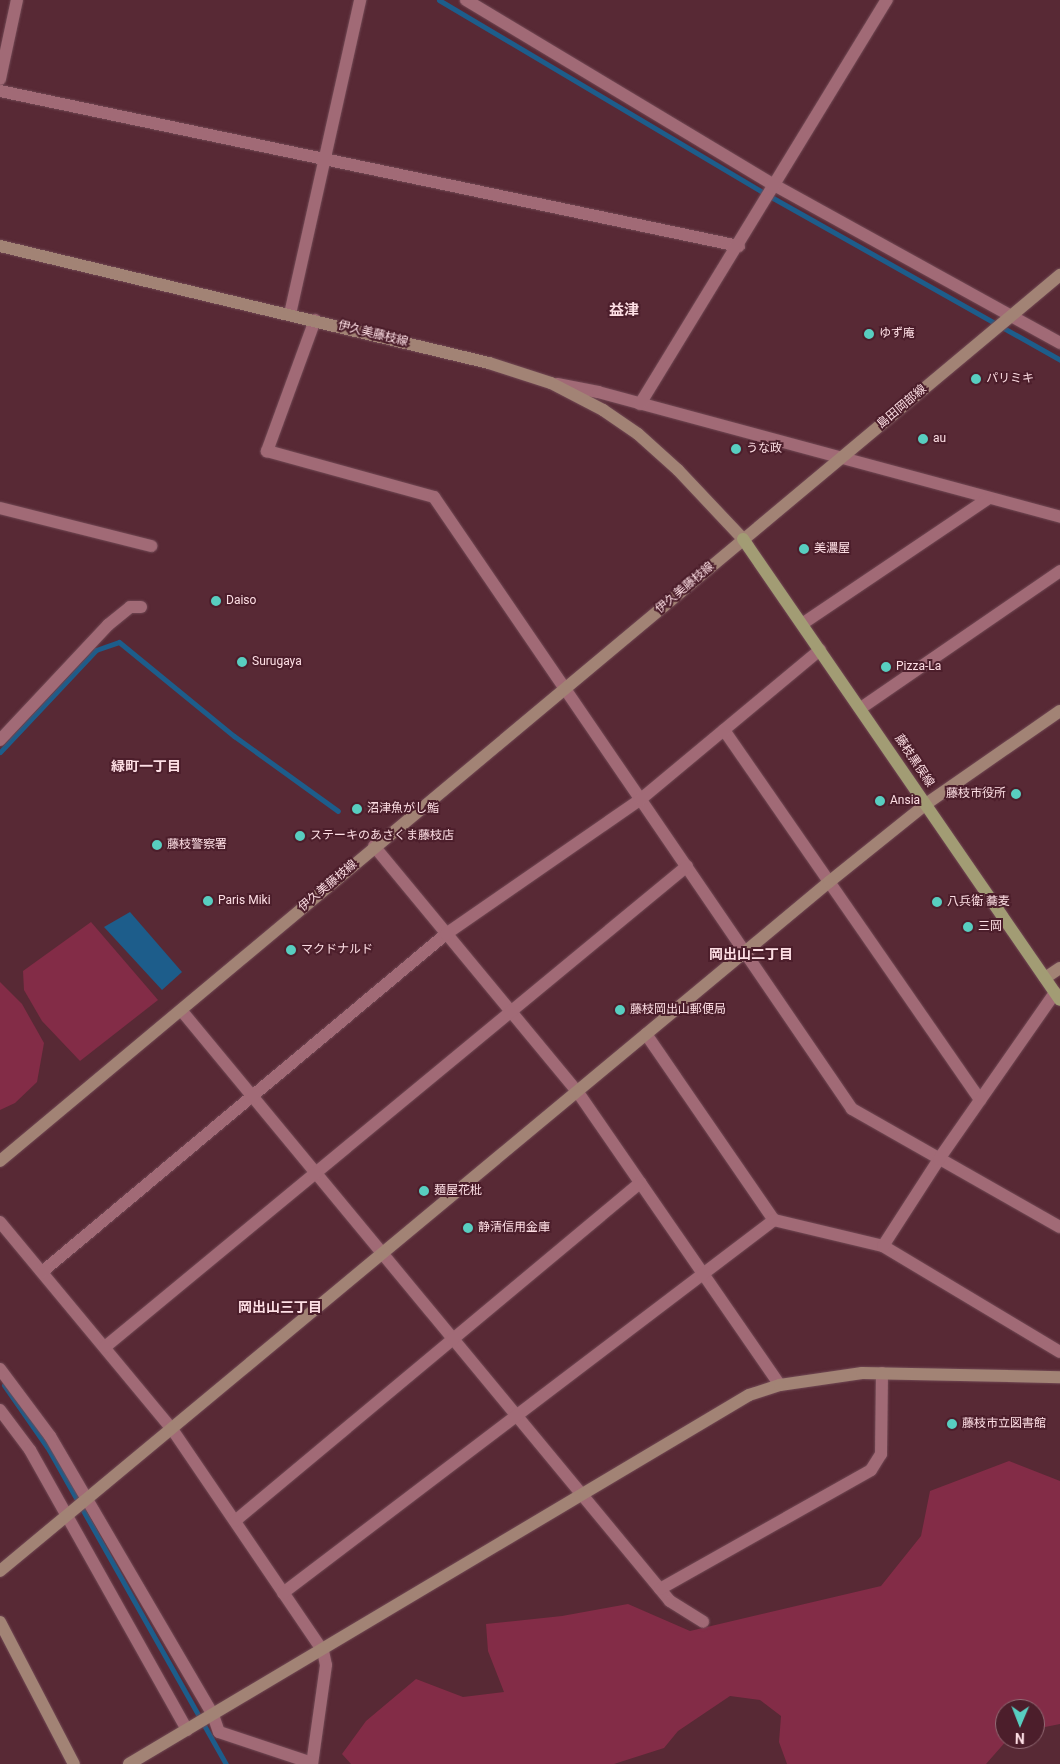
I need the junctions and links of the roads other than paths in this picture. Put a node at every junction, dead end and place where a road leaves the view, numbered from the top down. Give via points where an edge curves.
1 (17, 0) edge
2 (360, 0) edge
3 (466, 0) edge
4 (887, 0) edge
5 (0, 79) edge
6 (0, 91) edge
7 (324, 160) junction
8 (774, 185) junction
9 (0, 246) edge
10 (739, 246) junction
11 (1060, 275) edge
12 (290, 314) junction
13 (1011, 317) junction
14 (315, 320) junction
15 (1060, 343) edge
16 (551, 383) junction
17 (640, 404) junction
18 (839, 459) junction
19 (988, 498) junction
20 (0, 508) edge
21 (1060, 517) edge
22 (743, 539) junction
23 (151, 546) dead end
24 (1060, 571) edge
25 (141, 607) dead end
26 (802, 624) junction
27 (820, 650) junction
28 (564, 688) junction
29 (861, 708) junction
30 (1060, 710) edge
31 (724, 730) junction
32 (0, 740) edge
33 (641, 799) junction
34 (926, 804) junction
35 (374, 846) junction
36 (687, 866) junction
37 (829, 882) junction
38 (446, 934) junction
39 (746, 953) junction
40 (1060, 968) edge
41 (1045, 978) junction
42 (1058, 997) edge
43 (181, 1010) junction
44 (509, 1010) junction
45 (646, 1034) junction
46 (576, 1092) junction
47 (250, 1094) junction
48 (980, 1100) junction
49 (939, 1159) junction
50 (0, 1161) edge
51 (315, 1172) junction
52 (640, 1183) junction
53 (774, 1220) junction
54 (0, 1222) edge
55 (1060, 1227) edge
56 (883, 1246) junction
57 (382, 1254) junction
58 (42, 1272) junction
59 (703, 1274) junction
60 (454, 1340) junction
61 (104, 1347) junction
62 (1060, 1352) edge
63 (0, 1369) edge
64 (882, 1373) junction
65 (1060, 1377) edge
66 (780, 1384) junction
67 (0, 1410) edge
68 (517, 1415) junction
69 (172, 1429) junction
70 (583, 1492) junction
71 (86, 1500) junction
72 (68, 1515) junction
73 (235, 1521) junction
74 (0, 1571) edge
75 (660, 1589) junction
76 (283, 1593) junction
77 (0, 1622) edge
78 (703, 1622) dead end
79 (322, 1651) junction
80 (211, 1717) junction
81 (189, 1730) junction
82 (74, 1764) edge
83 (129, 1764) edge
84 (312, 1764) edge

1 - 5 street
2 - 7 street
3 - 8 street
4 - 8 street
6 - 7 street
7 - 10 street
7 - 12 street
8 - 10 street
8 - 13 street
9 - 12 street, 伊久美藤枝線
10 - 17 street
11 - 13 street, 島田岡部線
12 - 14 street, 伊久美藤枝線
13 - 15 street
13 - 18 street, 島田岡部線
14 - 16 street, 伊久美藤枝線 via 489,363
14 - 28 street via 267,452 434,497
16 - 17 street
16 - 22 street, 伊久美藤枝線 via 603,410 638,434 678,470
17 - 18 street
18 - 19 street
18 - 22 street, 島田岡部線
19 - 21 street
19 - 26 street
20 - 23 street
22 - 26 main road, 藤枝黒俣線
22 - 28 street, 伊久美藤枝線
24 - 29 street
25 - 32 street via 130,607 108,625
26 - 27 main road, 藤枝黒俣線
27 - 29 main road, 藤枝黒俣線
27 - 31 street
28 - 33 street
28 - 35 street, 伊久美藤枝線
29 - 34 main road, 藤枝黒俣線
30 - 34 street
31 - 33 street
31 - 37 street
33 - 36 street
33 - 38 street
34 - 37 street
34 - 41 main road, 藤枝黒俣線
35 - 38 street
35 - 43 street, 伊久美藤枝線
36 - 39 street
36 - 44 street
37 - 39 street
37 - 48 street
38 - 44 street
38 - 47 street
39 - 45 street
39 - 49 street via 852,1109
40 - 41 street
41 - 42 main road, 藤枝黒俣線
42 - 48 street
43 - 47 street
43 - 50 street, 伊久美藤枝線
44 - 46 street
44 - 51 street
45 - 46 street
45 - 53 street
46 - 52 street
46 - 57 street
47 - 51 street
47 - 58 street
48 - 49 street
49 - 55 street
49 - 56 street
51 - 57 street
51 - 61 street
52 - 59 street
52 - 60 street
53 - 56 street
53 - 59 street
54 - 58 street
56 - 62 street
57 - 60 street
57 - 69 street
58 - 61 street
59 - 66 street
59 - 68 street
60 - 68 street
60 - 73 street
61 - 69 street
63 - 71 street via 50,1436
64 - 65 street
64 - 66 street via 835,1375
64 - 75 street via 881,1454 871,1470
66 - 70 street via 749,1396
67 - 72 street via 30,1450
68 - 70 street
68 - 76 street
69 - 71 street
69 - 73 street
70 - 75 street
70 - 79 street
71 - 72 street
71 - 80 street
72 - 74 street
72 - 81 street
73 - 76 street
75 - 78 street via 670,1601
76 - 79 street
77 - 82 street
79 - 80 street
79 - 84 street via 326,1665
80 - 81 street
80 - 84 street via 219,1732
81 - 83 street

